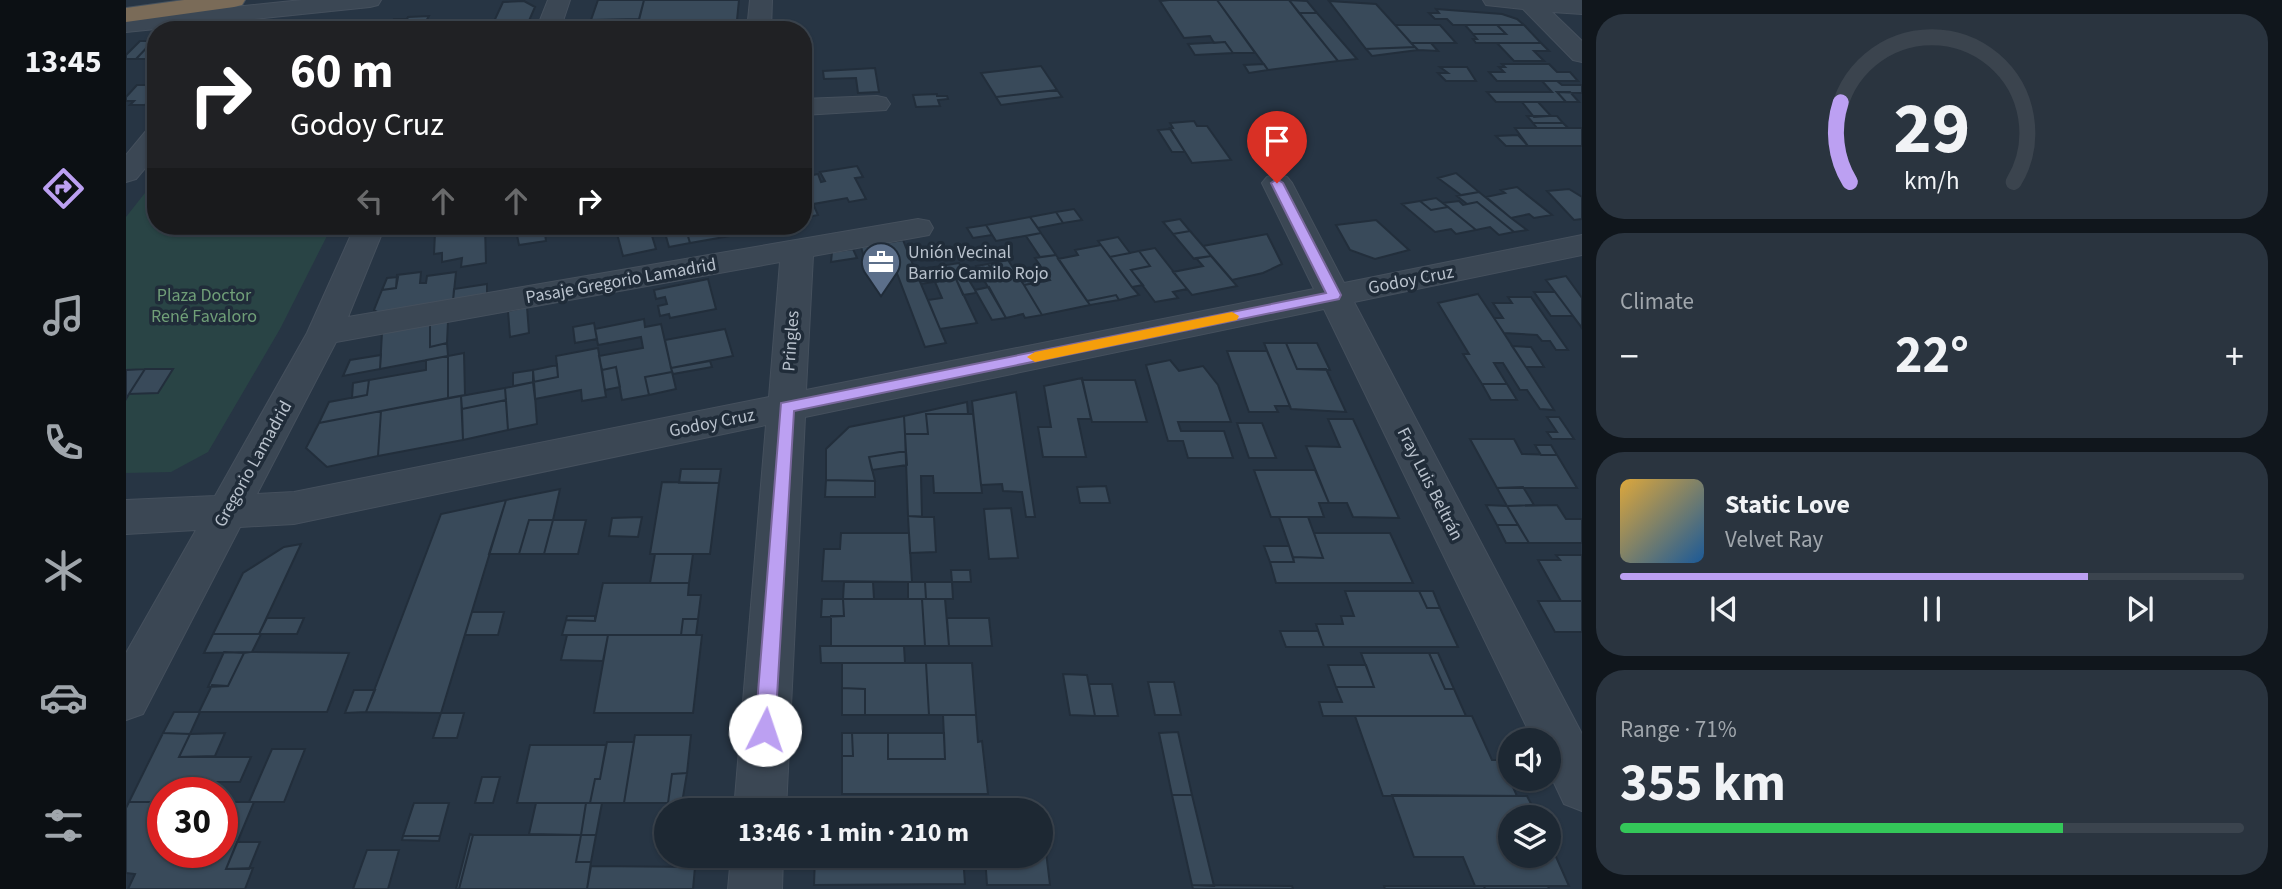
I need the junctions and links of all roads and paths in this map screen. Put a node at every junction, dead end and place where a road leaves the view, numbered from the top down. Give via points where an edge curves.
1 (234, 0) edge
2 (370, 0) edge
3 (559, 0) edge
4 (761, 0) edge
5 (1494, 0) edge
6 (1529, 2) junction
7 (1582, 7) edge
8 (126, 15) edge
9 (165, 21) edge
10 (551, 21) edge
11 (760, 21) edge
12 (147, 23) edge
13 (126, 25) edge
14 (1582, 55) edge
15 (877, 104) dead end
16 (812, 107) edge
17 (126, 133) edge
18 (147, 134) edge
19 (147, 146) edge
20 (126, 173) edge
21 (1277, 183) dead end
22 (918, 228) dead end
23 (366, 235) edge
24 (1582, 245) edge
25 (797, 250) junction
26 (1334, 295) junction
27 (324, 333) junction
28 (787, 407) junction
29 (226, 512) junction
30 (126, 517) edge
31 (126, 698) edge
32 (1582, 786) edge
33 (761, 798) edge
34 (756, 868) edge
35 (755, 889) edge

1 - 8 highway
2 - 9 street
3 - 10 street
4 - 11 street
5 - 6 street
6 - 7 street
6 - 14 street
12 - 13 street
15 - 16 street
17 - 18 street
19 - 20 street
21 - 26 street, Fray Luis Beltrán
22 - 25 street, Pasaje Gregorio Lamadrid
23 - 27 street, Gregorio Lamadrid
24 - 26 street, Godoy Cruz
25 - 27 street, Pasaje Gregorio Lamadrid
25 - 28 street, Pringles
26 - 28 street, Godoy Cruz
26 - 32 street, Fray Luis Beltrán
27 - 29 street, Gregorio Lamadrid
28 - 29 street, Godoy Cruz via 294,508
28 - 33 street, Pringles
29 - 30 street, Godoy Cruz
29 - 31 street, Gregorio Lamadrid
34 - 35 street

